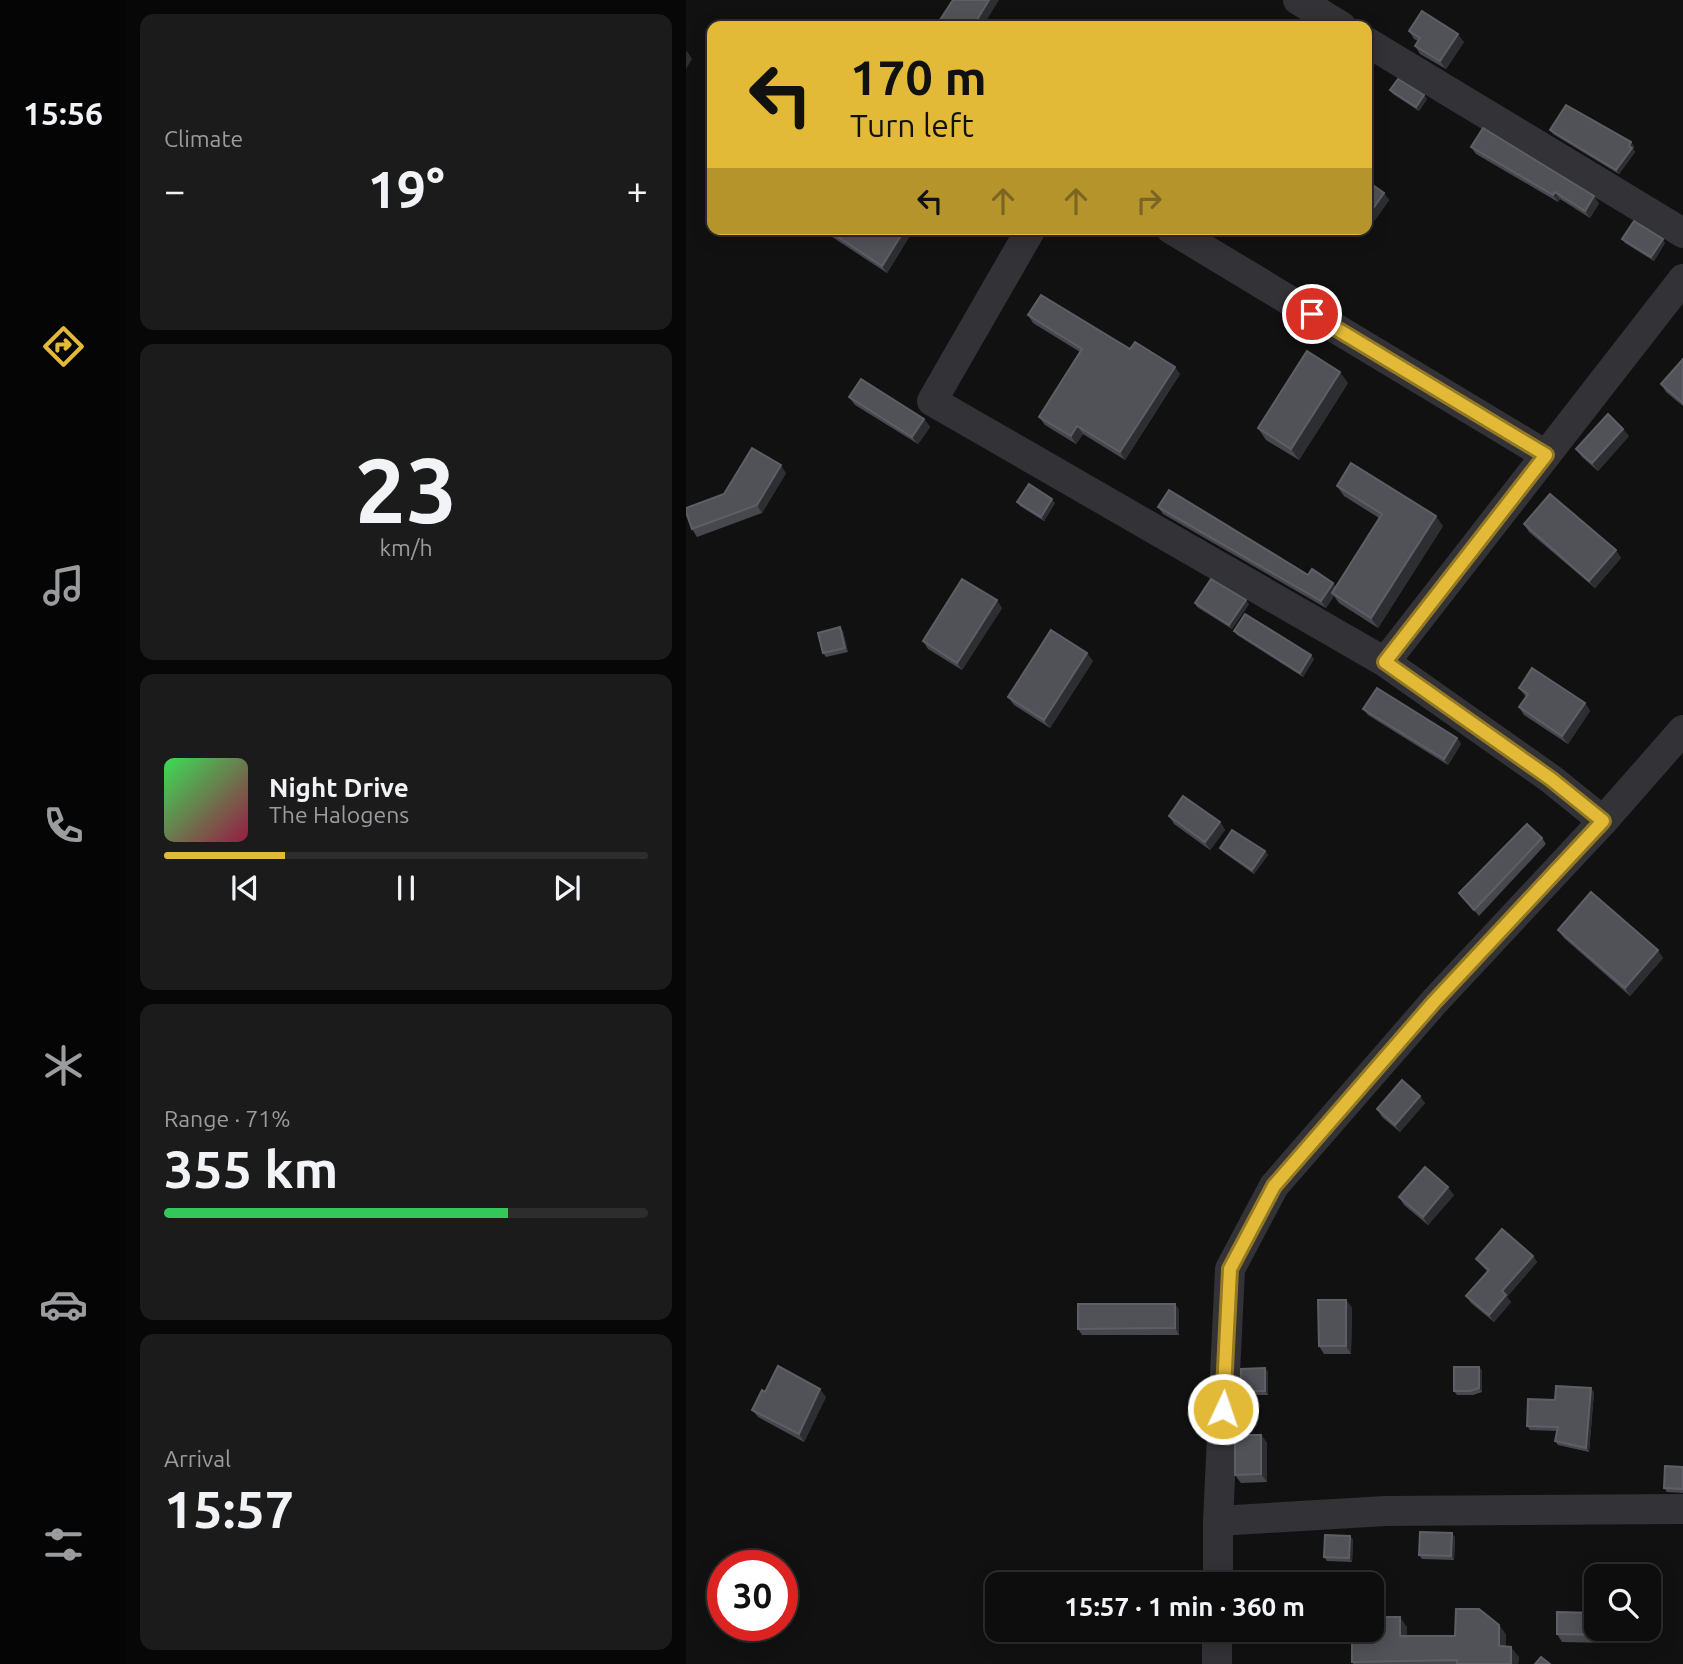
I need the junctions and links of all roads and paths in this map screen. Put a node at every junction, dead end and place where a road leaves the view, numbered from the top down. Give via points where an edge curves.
1 (1298, 0) edge
2 (1333, 21) edge
3 (1372, 45) edge
4 (1683, 233) edge
5 (1028, 235) edge
6 (1181, 235) edge
7 (1683, 279) edge
8 (1546, 455) junction
9 (1385, 662) junction
10 (1683, 730) edge
11 (1603, 821) junction
12 (1683, 1509) edge
13 (1218, 1521) junction
14 (1218, 1572) edge
15 (1217, 1642) edge
16 (1217, 1664) edge

1 - 2 street
3 - 4 street
5 - 9 street via 932,401
6 - 8 street
7 - 8 street
8 - 9 street
9 - 11 street
10 - 11 street
11 - 13 street via 1434,1002 1274,1186 1230,1269
12 - 13 street via 1385,1511
13 - 14 street
15 - 16 street

